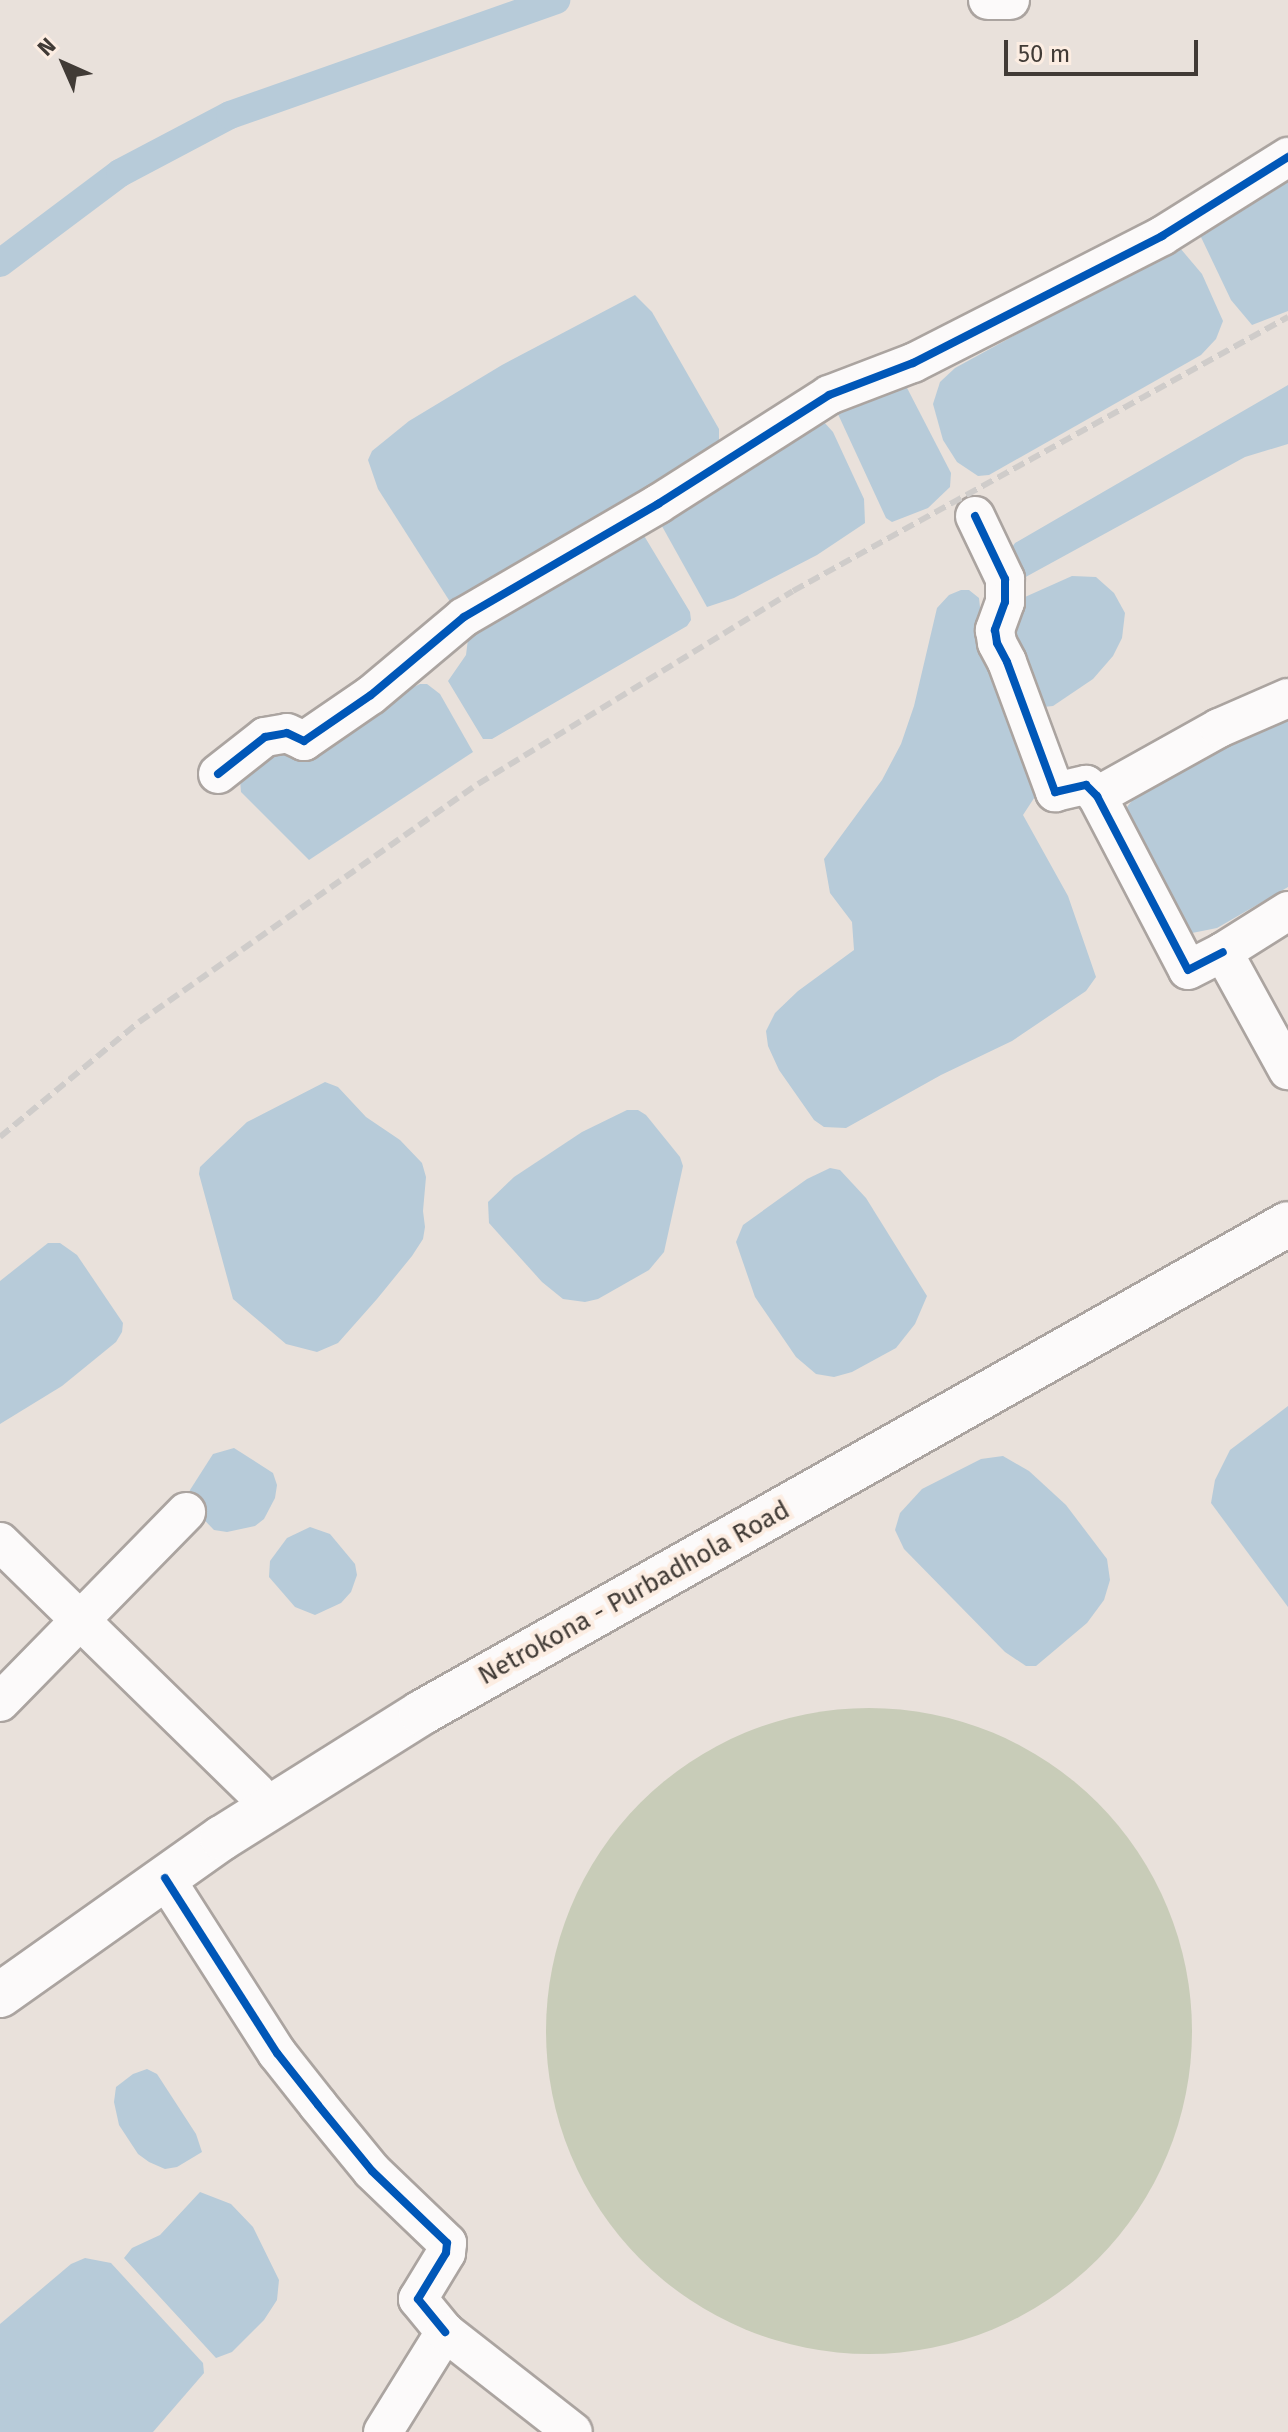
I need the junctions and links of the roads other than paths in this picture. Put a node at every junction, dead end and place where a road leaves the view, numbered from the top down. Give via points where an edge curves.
1 (988, 0) edge
2 (1010, 0) edge
3 (1288, 157) edge
4 (975, 516) dead end
5 (1288, 698) edge
6 (218, 774) dead end
7 (1097, 796) junction
8 (1288, 911) edge
9 (1223, 952) junction
10 (1288, 1070) edge
11 (1288, 1224) edge
12 (186, 1512) dead end
13 (0, 1542) edge
14 (81, 1620) junction
15 (0, 1702) edge
16 (256, 1792) dead end
17 (165, 1878) junction
18 (0, 1995) edge
19 (445, 2332) junction
20 (383, 2432) edge
21 (573, 2432) edge

1 - 2 street
3 - 6 street via 1162,236 913,363 829,395 658,504 464,617 371,695 304,741 287,733 265,737
4 - 7 street via 1005,579 997,643 1055,792 1086,785
5 - 7 street via 1219,728
7 - 9 street via 1188,970
8 - 9 street
9 - 10 street
11 - 17 main road, Netrokona - Purbadhola Road via 421,1713
12 - 14 street
13 - 14 street
14 - 15 street
14 - 16 street
17 - 18 main road, Netrokona - Purbadhola Road
17 - 19 street via 309,2095 372,2171 447,2243 418,2299
19 - 20 street
19 - 21 street

